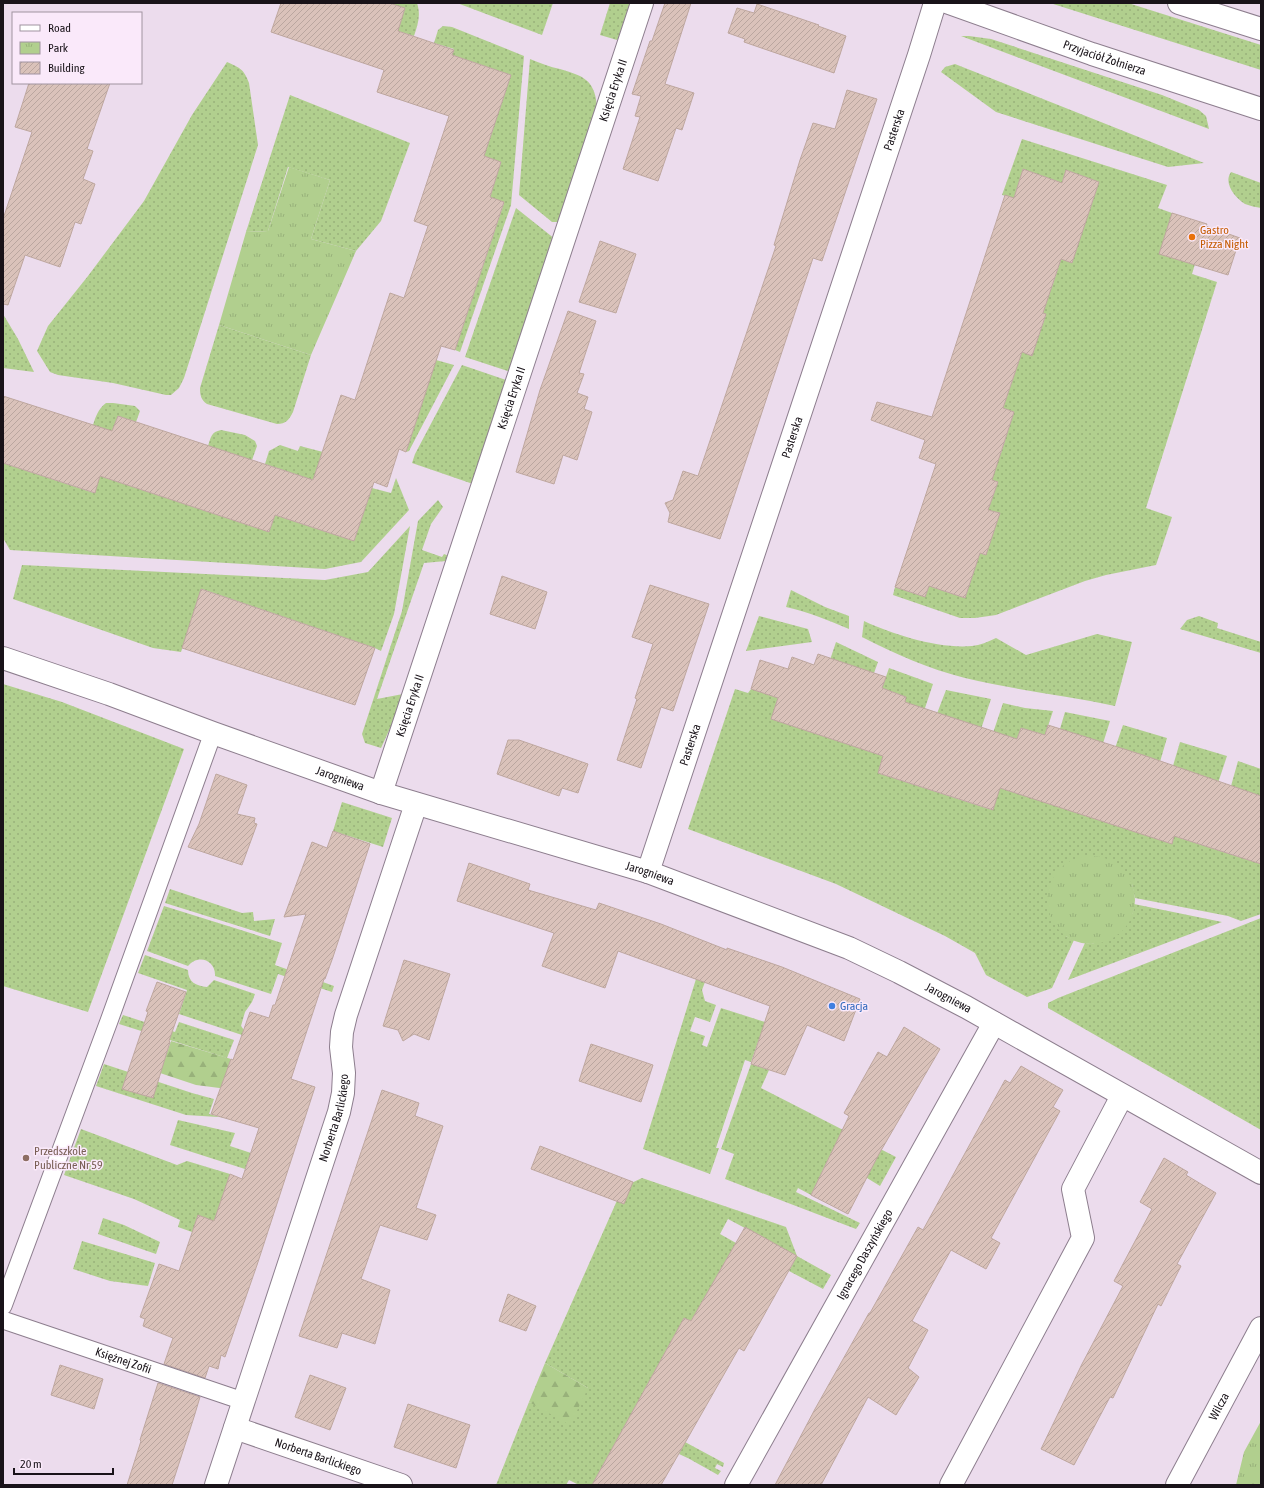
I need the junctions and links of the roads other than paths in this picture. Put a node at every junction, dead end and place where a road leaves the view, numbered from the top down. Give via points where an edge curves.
1 (642, 3) edge
2 (935, 3) edge
3 (949, 3) edge
4 (1179, 3) edge
5 (1261, 29) edge
6 (1261, 109) edge
7 (3, 658) edge
8 (213, 733) junction
9 (381, 793) junction
10 (416, 804) junction
11 (648, 872) junction
12 (994, 1024) junction
13 (1122, 1096) junction
14 (1261, 1173) edge
15 (3, 1306) edge
16 (3, 1320) edge
17 (1261, 1328) edge
18 (243, 1402) junction
19 (234, 1428) junction
20 (216, 1485) edge
21 (401, 1485) edge
22 (736, 1485) edge
23 (951, 1485) edge
24 (1178, 1485) edge

1 - 9 street, Księcia Eryka II
2 - 11 street, Pasterska via 915,70
3 - 6 street, Przyjaciół Żołnierza via 1092,54
4 - 5 street
7 - 8 street, Jarogniewa
8 - 9 street, Jarogniewa
8 - 15 lane
9 - 10 street, Jarogniewa
10 - 11 street, Jarogniewa
10 - 18 street, Norberta Barlickiego via 343,1026 341,1047 344,1080 339,1112
11 - 12 street, Jarogniewa via 849,948 900,972
12 - 13 street, Jarogniewa
12 - 22 street, Ignacego Daszyńskiego
13 - 14 street, Jarogniewa
13 - 23 street via 1072,1189 1083,1238
16 - 18 lane, Księżnej Zofii
17 - 24 street, Wilcza
18 - 19 street, Norberta Barlickiego
19 - 20 street, Norberta Barlickiego
19 - 21 street, Norberta Barlickiego

